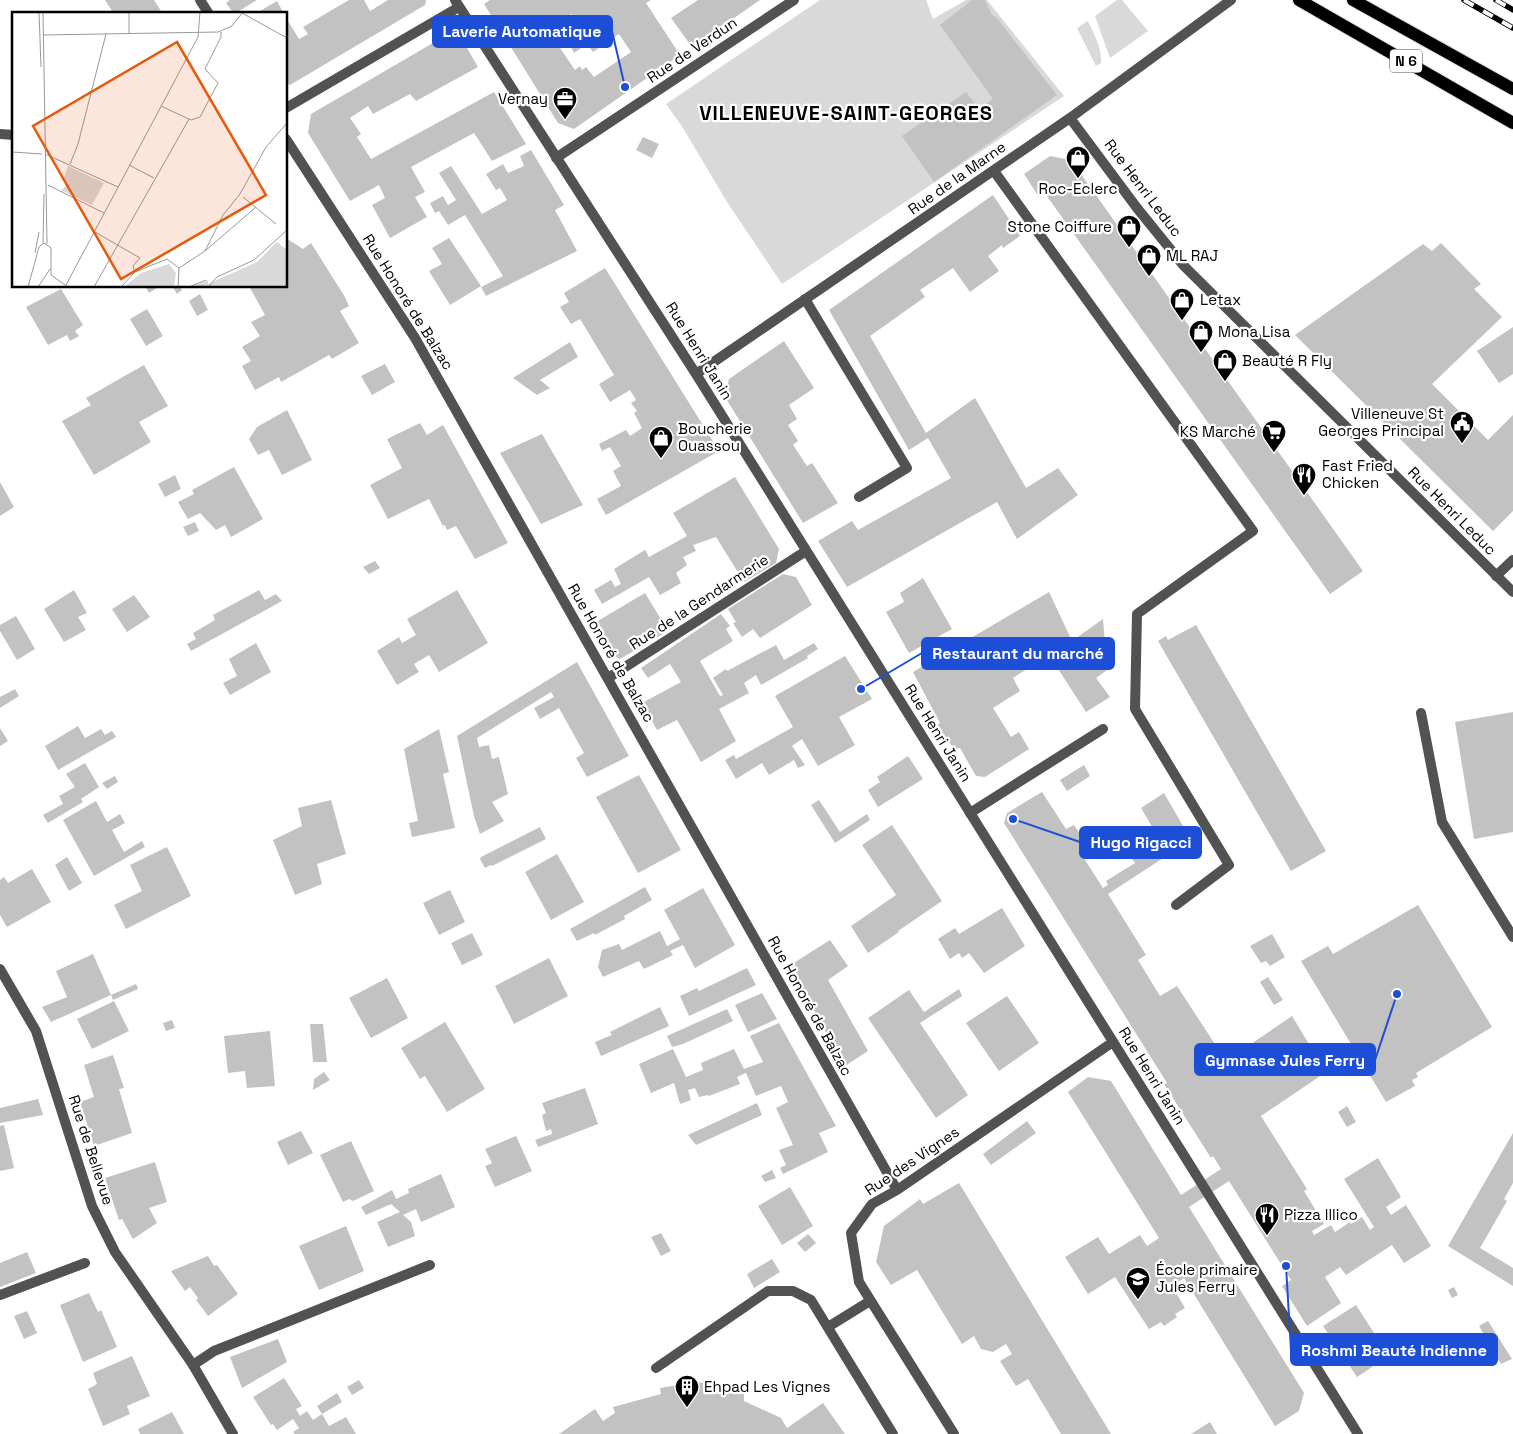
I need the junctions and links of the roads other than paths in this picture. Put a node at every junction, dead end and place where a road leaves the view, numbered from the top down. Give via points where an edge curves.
1 (200, 0) edge
2 (794, 0) edge
3 (1231, 0) edge
4 (1299, 0) edge
5 (1352, 0) edge
6 (456, 2) edge
7 (208, 12) edge
8 (1513, 89) edge
9 (288, 107) edge
10 (1070, 118) junction
11 (1513, 122) edge
12 (288, 142) edge
13 (556, 158) junction
14 (994, 170) junction
15 (805, 300) junction
16 (696, 374) junction
17 (860, 497) dead end
18 (806, 550) junction
19 (1513, 560) edge
20 (1496, 576) junction
21 (1513, 592) edge
22 (608, 678) junction
23 (1421, 713) dead end
24 (1102, 729) dead end
25 (970, 813) junction
26 (1176, 905) dead end
27 (1513, 937) edge
28 (0, 969) edge
29 (1113, 1042) junction
30 (897, 1190) junction
31 (85, 1263) dead end
32 (430, 1265) dead end
33 (0, 1295) edge
34 (870, 1301) junction
35 (828, 1327) junction
36 (193, 1365) junction
37 (656, 1368) dead end
38 (233, 1434) edge
39 (893, 1434) edge
40 (954, 1434) edge
41 (1358, 1434) edge

1 - 7 street
2 - 13 street, Rue de Verdun
3 - 10 street, Rue de la Marne
4 - 11 main road, N 6
5 - 8 main road, N 6
6 - 9 street
6 - 13 street, Rue Henri Janin
10 - 14 street, Rue de la Marne
10 - 20 street, Rue Henri Leduc via 1184,266
12 - 22 street, Rue Honoré de Balzac via 415,338
13 - 16 street, Rue Henri Janin
14 - 15 street, Rue de la Marne
14 - 26 street via 1253,531 1137,614 1135,709 1229,865
15 - 16 street, Rue de la Marne
15 - 17 street via 907,468
16 - 18 street, Rue Henri Janin
18 - 22 street, Rue de la Gendarmerie
18 - 25 street, Rue Henri Janin
19 - 20 street
20 - 21 street, Rue Henri Leduc
22 - 30 street, Rue Honoré de Balzac
23 - 27 street via 1442,822
24 - 25 street
25 - 29 street, Rue Henri Janin
28 - 36 street, Rue de Bellevue via 36,1031 92,1206 115,1252
29 - 30 street, Rue des Vignes
29 - 41 street, Rue Henri Janin
30 - 34 street, Rue des Vignes via 872,1204 850,1233 859,1282
31 - 33 street
32 - 36 street via 214,1352
34 - 35 street
34 - 40 street, Rue des Vignes
35 - 37 street via 811,1300 793,1291 768,1291
35 - 39 street
36 - 38 street, Rue de Bellevue

